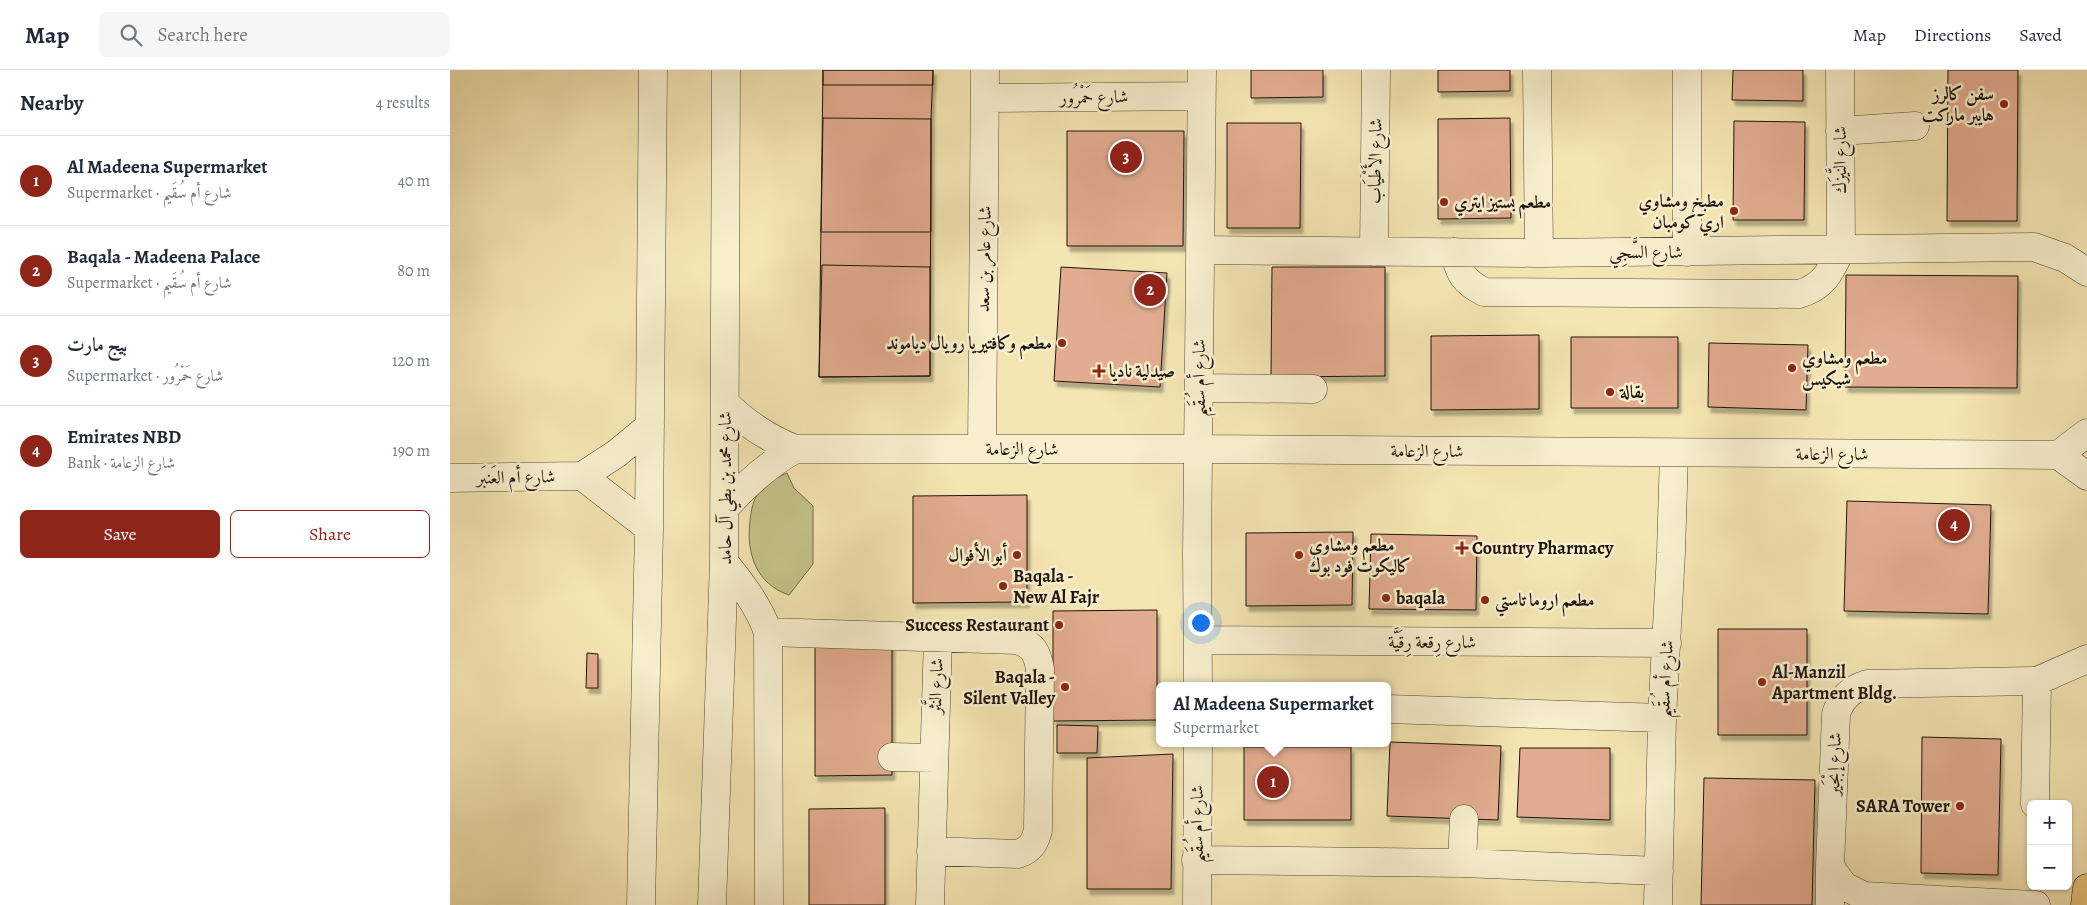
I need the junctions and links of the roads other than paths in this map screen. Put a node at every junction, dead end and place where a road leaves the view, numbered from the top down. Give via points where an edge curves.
1 (653, 70) edge
2 (726, 70) edge
3 (986, 70) edge
4 (1376, 70) edge
5 (1537, 70) edge
6 (1687, 70) edge
7 (1840, 70) edge
8 (1202, 83) edge
9 (986, 98) junction
10 (1915, 126) dead end
11 (1840, 131) junction
12 (1841, 249) junction
13 (1200, 250) junction
14 (1374, 252) junction
15 (1454, 252) junction
16 (1687, 252) junction
17 (1539, 253) junction
18 (2087, 272) edge
19 (1199, 388) junction
20 (1313, 389) dead end
21 (725, 403) junction
22 (650, 426) junction
23 (2087, 433) edge
24 (795, 449) junction
25 (982, 449) junction
26 (1199, 450) junction
27 (1674, 453) junction
28 (2058, 455) junction
29 (582, 476) junction
30 (2087, 476) edge
31 (450, 478) edge
32 (725, 508) junction
33 (649, 528) junction
34 (724, 562) junction
35 (768, 632) junction
36 (938, 637) junction
37 (1198, 640) junction
38 (1666, 643) junction
39 (2087, 659) edge
40 (2037, 681) junction
41 (1198, 682) edge
42 (1391, 709) edge
43 (1662, 718) junction
44 (1198, 747) edge
45 (892, 757) dead end
46 (934, 758) junction
47 (2035, 800) edge
48 (1464, 819) dead end
49 (931, 851) junction
50 (1196, 860) junction
51 (1462, 863) junction
52 (1830, 868) junction
53 (1659, 871) junction
54 (2087, 888) edge
55 (2034, 898) edge
56 (641, 905) edge
57 (712, 905) edge
58 (769, 905) edge
59 (930, 905) edge
60 (1197, 905) edge
61 (1658, 905) edge
62 (1830, 905) edge
63 (2086, 905) edge

1 - 22 street
2 - 21 street, شارع محمد بن بطي آل حامد
3 - 9 street, شارع عامر بن سعد
4 - 14 street, شارع الأَطْيَاب
5 - 17 street
6 - 16 street
7 - 11 street, شارع النَّيزَك
8 - 9 street, شارع حَمْرُور
8 - 13 street, شارع أم سُقَيم
9 - 25 street, شارع عامر بن سعد
10 - 11 street
11 - 12 street, شارع النَّيزَك
12 - 15 street via 1822,282 1799,294 1484,292 1470,285 1460,272
12 - 16 street, شارع السَّجِي
12 - 18 street, شارع السَّجِي via 2034,247 2065,258
13 - 14 street, شارع السَّجِي
13 - 19 street, شارع أم سُقَيم
14 - 15 street, شارع السَّجِي
15 - 17 street, شارع السَّجِي
16 - 17 street, شارع السَّجِي
19 - 20 street
19 - 26 street, شارع أم سُقَيم
21 - 24 street, شارع الزعامة via 756,430
21 - 32 street, شارع محمد بن بطي آل حامد
22 - 29 street
22 - 33 street
23 - 28 street
24 - 25 street, شارع الزعامة
24 - 32 street via 756,475
25 - 26 street, شارع الزعامة
26 - 27 street, شارع الزعامة
26 - 37 street, شارع أم سُقَيم
27 - 28 street, شارع الزعامة
27 - 38 street, شارع أم سُقَيم
28 - 30 street
29 - 31 street, شارع أم العَنبَر
29 - 33 street
32 - 34 street, شارع محمد بن بطي آل حامد
33 - 56 street
34 - 35 street via 750,593
34 - 57 street, شارع محمد بن بطي آل حامد
35 - 36 street, شارع النَّثر
35 - 58 street
36 - 46 street, شارع النَّثر
36 - 49 street via 1018,640 1035,650 1040,669 1038,830 1034,843 1018,854
37 - 38 street, شارع رِقعة رِقَيَّة
37 - 41 street, شارع أم سُقَيم
38 - 43 street, شارع أم سُقَيم
39 - 40 street, شارع إبْجَير
40 - 47 street
40 - 52 street, شارع إبْجَير via 1867,684 1850,691 1836,714
42 - 43 street
43 - 53 street, شارع أم سُقَيم
44 - 50 street, شارع أم سُقَيم
45 - 46 street
46 - 49 street, شارع النَّثر
48 - 51 street
49 - 59 street, شارع النَّثر
50 - 51 street
50 - 60 street, شارع أم سُقَيم
51 - 53 street
52 - 55 street via 1844,886 1864,896
52 - 62 street, شارع إبْجَير
53 - 61 street, شارع أم سُقَيم
54 - 63 main road

